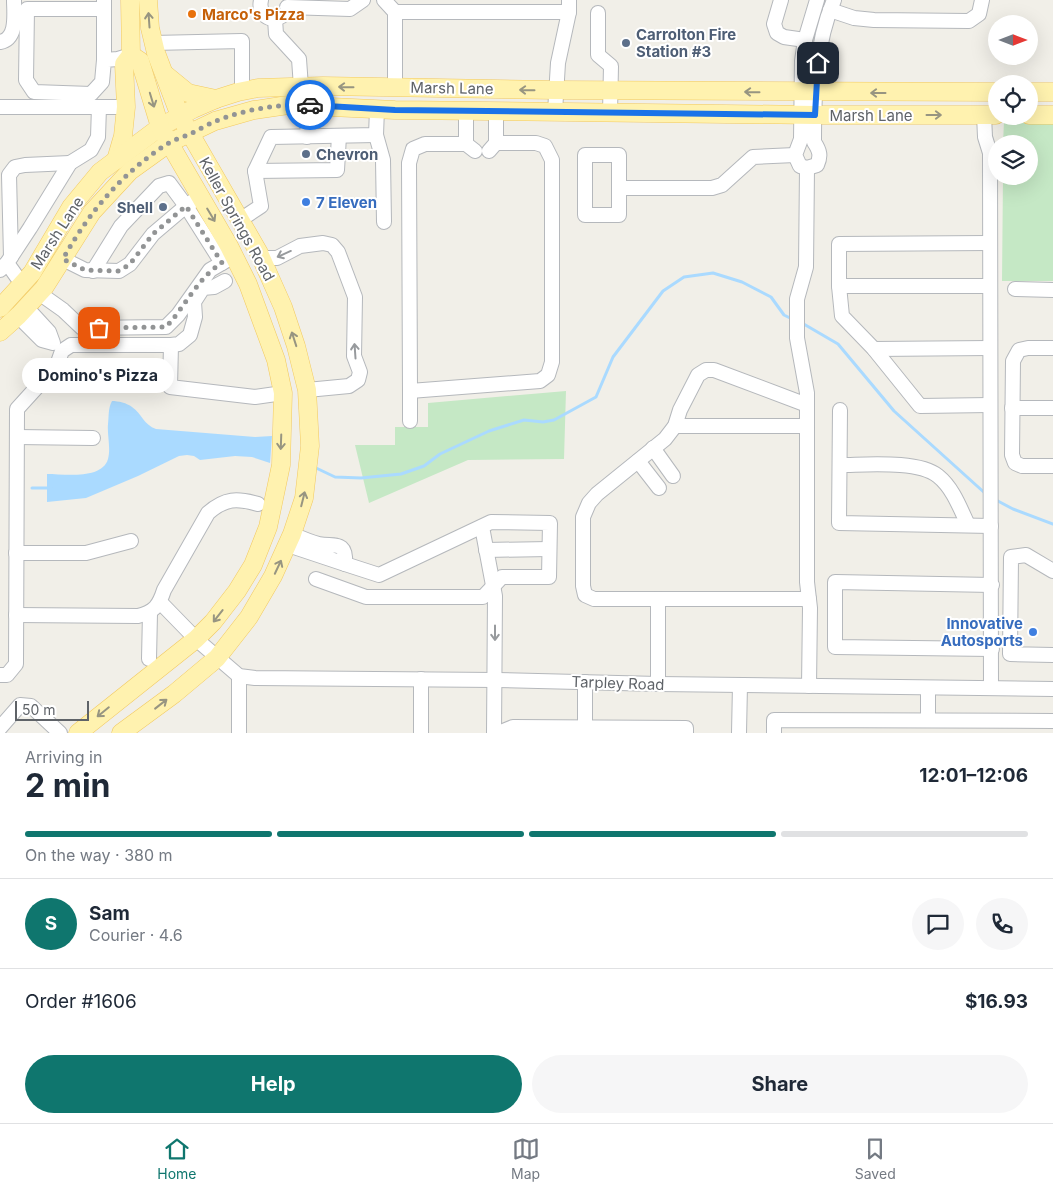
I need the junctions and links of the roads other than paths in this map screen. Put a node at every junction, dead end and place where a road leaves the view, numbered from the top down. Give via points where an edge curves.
1 (14, 0) edge
2 (130, 0) edge
3 (148, 0) edge
4 (261, 0) edge
5 (363, 0) edge
6 (384, 0) edge
7 (781, 0) edge
8 (817, 0) edge
9 (982, 0) edge
10 (287, 4) edge
11 (104, 5) edge
12 (832, 5) edge
13 (444, 6) edge
14 (486, 6) edge
15 (569, 6) edge
16 (395, 12) junction
17 (598, 13) dead end
18 (275, 19) junction
19 (805, 40) junction
20 (0, 42) edge
21 (153, 43) junction
22 (131, 55) junction
23 (104, 60) junction
24 (165, 75) junction
25 (301, 87) junction
26 (395, 87) junction
27 (555, 90) junction
28 (611, 90) junction
29 (242, 91) junction
30 (988, 92) edge
31 (1038, 92) edge
32 (1053, 92) edge
33 (808, 93) junction
34 (216, 98) junction
35 (309, 105) junction
36 (0, 107) edge
37 (99, 108) junction
38 (126, 108) junction
39 (377, 109) junction
40 (466, 111) junction
41 (496, 112) junction
42 (555, 112) junction
43 (610, 113) junction
44 (808, 115) junction
45 (988, 115) edge
46 (1038, 115) edge
47 (1053, 115) edge
48 (180, 116) junction
49 (988, 122) edge
50 (160, 127) junction
51 (190, 134) junction
52 (339, 136) junction
53 (376, 136) junction
54 (307, 137) junction
55 (169, 143) junction
56 (84, 154) junction
57 (795, 155) junction
58 (116, 160) junction
59 (70, 163) junction
60 (806, 168) junction
61 (256, 171) junction
62 (100, 172) junction
63 (619, 188) junction
64 (193, 202) junction
65 (240, 220) junction
66 (384, 222) dead end
67 (30, 228) junction
68 (52, 239) junction
69 (989, 244) junction
70 (65, 255) junction
71 (262, 258) junction
72 (228, 259) junction
73 (6, 263) edge
74 (94, 271) junction
75 (225, 281) dead end
76 (22, 284) junction
77 (839, 286) junction
78 (989, 286) junction
79 (1015, 289) dead end
80 (1053, 290) edge
81 (40, 293) junction
82 (0, 308) edge
83 (22, 312) junction
84 (0, 332) edge
85 (171, 345) junction
86 (58, 347) junction
87 (990, 348) junction
88 (1053, 348) edge
89 (874, 349) junction
90 (307, 390) junction
91 (410, 391) junction
92 (283, 393) junction
93 (806, 405) junction
94 (990, 405) junction
95 (1012, 408) junction
96 (1053, 408) edge
97 (840, 410) dead end
98 (410, 421) dead end
99 (675, 426) junction
100 (806, 426) junction
101 (16, 438) junction
102 (93, 438) dead end
103 (653, 448) junction
104 (638, 460) junction
105 (840, 464) junction
106 (1053, 466) edge
107 (673, 476) dead end
108 (658, 488) dead end
109 (258, 504) dead end
110 (968, 525) junction
111 (991, 526) junction
112 (482, 527) junction
113 (290, 540) junction
114 (131, 542) dead end
115 (486, 550) junction
116 (549, 550) junction
117 (16, 553) junction
118 (1053, 571) edge
119 (379, 575) junction
120 (316, 579) dead end
121 (992, 585) junction
122 (494, 586) junction
123 (386, 597) junction
124 (658, 599) junction
125 (809, 599) junction
126 (160, 602) junction
127 (150, 613) junction
128 (16, 615) junction
129 (196, 639) junction
130 (992, 649) junction
131 (1053, 655) edge
132 (217, 658) junction
133 (149, 659) dead end
134 (0, 675) edge
135 (239, 676) junction
136 (421, 679) junction
137 (496, 680) junction
138 (585, 682) junction
139 (658, 684) junction
140 (740, 686) junction
141 (809, 686) junction
142 (928, 688) junction
143 (991, 688) junction
144 (1053, 689) edge
145 (928, 720) junction
146 (1053, 721) edge
147 (0, 728) edge
148 (585, 730) edge
149 (494, 732) edge
150 (60, 733) edge
151 (78, 733) edge
152 (121, 733) edge
153 (239, 733) edge
154 (420, 733) edge
155 (686, 733) edge
156 (739, 733) edge
157 (774, 733) edge

1 - 20 street via 14,24 10,37
2 - 22 main road
21 -> 3 main road, Keller Springs Road
4 - 18 street via 263,14
5 - 10 street via 350,8
6 - 16 street
7 - 19 street via 774,24 777,33
8 - 19 street
9 - 12 street via 979,14 969,22 854,18
10 - 18 street via 283,15
11 - 23 street
11 - 23 street via 27,9 26,80 34,92 91,94 102,82
12 - 33 street
13 - 14 street
13 - 16 street
14 - 15 street
15 - 27 street
16 - 26 street
17 - 28 street via 598,55 611,66
18 - 25 street via 276,34 299,58
19 - 33 street via 802,61
21 - 24 main road, Keller Springs Road
21 - 29 street via 242,41
22 - 23 street
22 - 38 main road via 124,64
22 -> 50 main road, Keller Springs Road via 140,61
24 - 34 main road via 188,93
24 - 48 main road, Keller Springs Road
26 -> 25 main road, Marsh Lane
25 - 29 main road, Marsh Lane
27 -> 26 main road, Marsh Lane
27 - 28 main road, Marsh Lane
27 - 42 street
33 -> 28 main road, Marsh Lane
28 - 43 street
29 - 34 main road, Marsh Lane
30 -> 33 main road, Marsh Lane
31 - 32 main road
33 - 44 street
34 - 48 main road, Marsh Lane
35 - 39 main road, Marsh Lane
35 - 51 main road, Marsh Lane via 254,110 215,121
35 - 54 street
36 - 37 street
37 - 38 street
37 - 56 street via 98,137
38 - 58 main road
39 - 40 main road, Marsh Lane
39 - 53 street
40 - 41 main road, Marsh Lane
40 - 91 street via 470,147 425,144 413,149 409,162
41 - 42 main road, Marsh Lane
41 - 91 street via 493,147 536,143 545,146 552,160 552,362 548,375 540,381
42 - 43 main road, Marsh Lane
43 - 44 main road, Marsh Lane
44 -> 45 main road, Marsh Lane
44 - 57 street
44 - 60 street via 820,158 816,165
46 - 47 main road
48 - 50 main road, Marsh Lane
48 - 51 main road, Keller Springs Road
49 - 69 street via 984,137 990,153
50 - 55 main road, Keller Springs Road
50 - 58 main road, Marsh Lane
51 - 55 main road, Marsh Lane
51 - 65 main road, Keller Springs Road
52 - 53 street
52 - 54 street
52 - 61 street via 337,170
53 - 66 street via 383,160
54 - 61 street via 271,137
55 - 64 main road, Keller Springs Road
55 - 70 main road, Marsh Lane via 130,171 108,193
56 - 59 street
56 - 62 street
57 - 60 street via 800,166
57 - 63 street via 753,158 722,185 712,188
58 - 62 main road, Marsh Lane
59 - 67 street
59 - 73 street via 14,167 9,175
60 - 93 street via 806,267 797,299 797,338
61 - 65 street via 261,206
62 - 68 main road, Marsh Lane via 71,207
63 - 63 street via 619,155 585,155 585,215 619,215
64 - 72 main road, Keller Springs Road
64 - 74 street via 153,234 130,264 119,271
64 - 74 street via 169,183 159,186 121,226
65 - 71 main road, Keller Springs Road
67 - 68 street
67 - 73 street
68 - 70 main road
68 - 76 main road, Marsh Lane
69 - 77 street via 839,244
69 - 78 street
70 - 74 street via 85,270
70 - 81 main road, Marsh Lane
90 -> 71 main road, Keller Springs Road via 296,346
90 -> 71 street via 349,386 358,380 360,372 354,356 355,298 338,252 332,245 300,246 277,258
72 - 81 street via 210,270 166,327 82,328
72 - 92 main road, Keller Springs Road via 248,284 273,351
73 - 76 street
75 - 85 street via 203,288 194,302 195,317 190,335 179,344
76 - 82 main road, Marsh Lane
77 - 78 street
77 - 89 street via 842,316
78 - 87 street
79 - 80 street
81 - 83 main road, Marsh Lane
83 - 84 main road, Marsh Lane
83 - 86 street via 49,332
85 - 86 street
85 - 92 street via 170,387 255,397
86 - 101 street via 57,365 17,409
87 - 89 street
87 - 94 street
88 - 95 street via 1019,350 1013,361
89 - 94 street via 920,406
90 - 92 main road
113 -> 90 main road, Keller Springs Road via 304,498 310,446
91 - 98 street
92 -> 129 main road, Keller Springs Road via 281,465 268,526 253,565 237,591
93 - 99 street via 714,370 706,370 698,374
93 - 100 street
94 - 111 street
95 - 96 street
95 - 106 street via 1014,463
97 - 105 street
99 - 100 street
99 - 103 street
100 - 125 street via 806,582
101 - 102 street
101 - 117 street
103 - 104 street
103 - 107 street
104 - 108 street
104 - 124 street via 589,503 583,518 583,586 585,594 594,599
105 - 110 street via 914,465 938,476 956,499
105 - 110 street via 839,522
109 - 126 street via 234,500 218,504 208,513
110 - 111 street
111 - 121 street
112 - 115 street
112 - 116 street via 491,522 550,523
112 - 119 street
113 - 119 street
132 -> 113 main road, Keller Springs Road via 249,617
114 - 117 street via 86,553
115 - 116 street
115 - 122 street
116 - 122 street via 549,578 502,577
117 - 128 street
118 - 131 street via 1026,555 1011,557 1010,654
119 - 123 street
120 - 123 street via 366,597
121 - 130 street
121 - 130 street via 835,582 835,647
122 - 123 street via 484,597
122 -> 137 street
124 - 125 street
124 - 139 street
125 - 141 street
126 - 127 street
126 - 129 street
127 - 128 street via 138,616
127 - 133 street
128 - 134 street via 16,664 7,675
129 - 132 street
129 -> 151 main road, Keller Springs Road
130 - 143 street
132 - 135 street
152 -> 132 main road, Keller Springs Road
135 - 136 street, Tarpley Road
135 - 153 street
136 - 137 street, Tarpley Road
136 - 154 street
137 - 138 street, Tarpley Road
137 - 149 street
138 - 139 street, Tarpley Road
138 - 148 street
139 - 140 street, Tarpley Road
140 - 141 street, Tarpley Road
140 - 156 street
141 - 142 street, Tarpley Road
142 - 143 street, Tarpley Road
142 - 145 street
143 - 144 street, Tarpley Road
145 - 146 street
145 - 157 street via 774,720
147 - 150 street via 20,705 31,706
148 - 149 street via 513,727
148 - 155 street via 686,728

